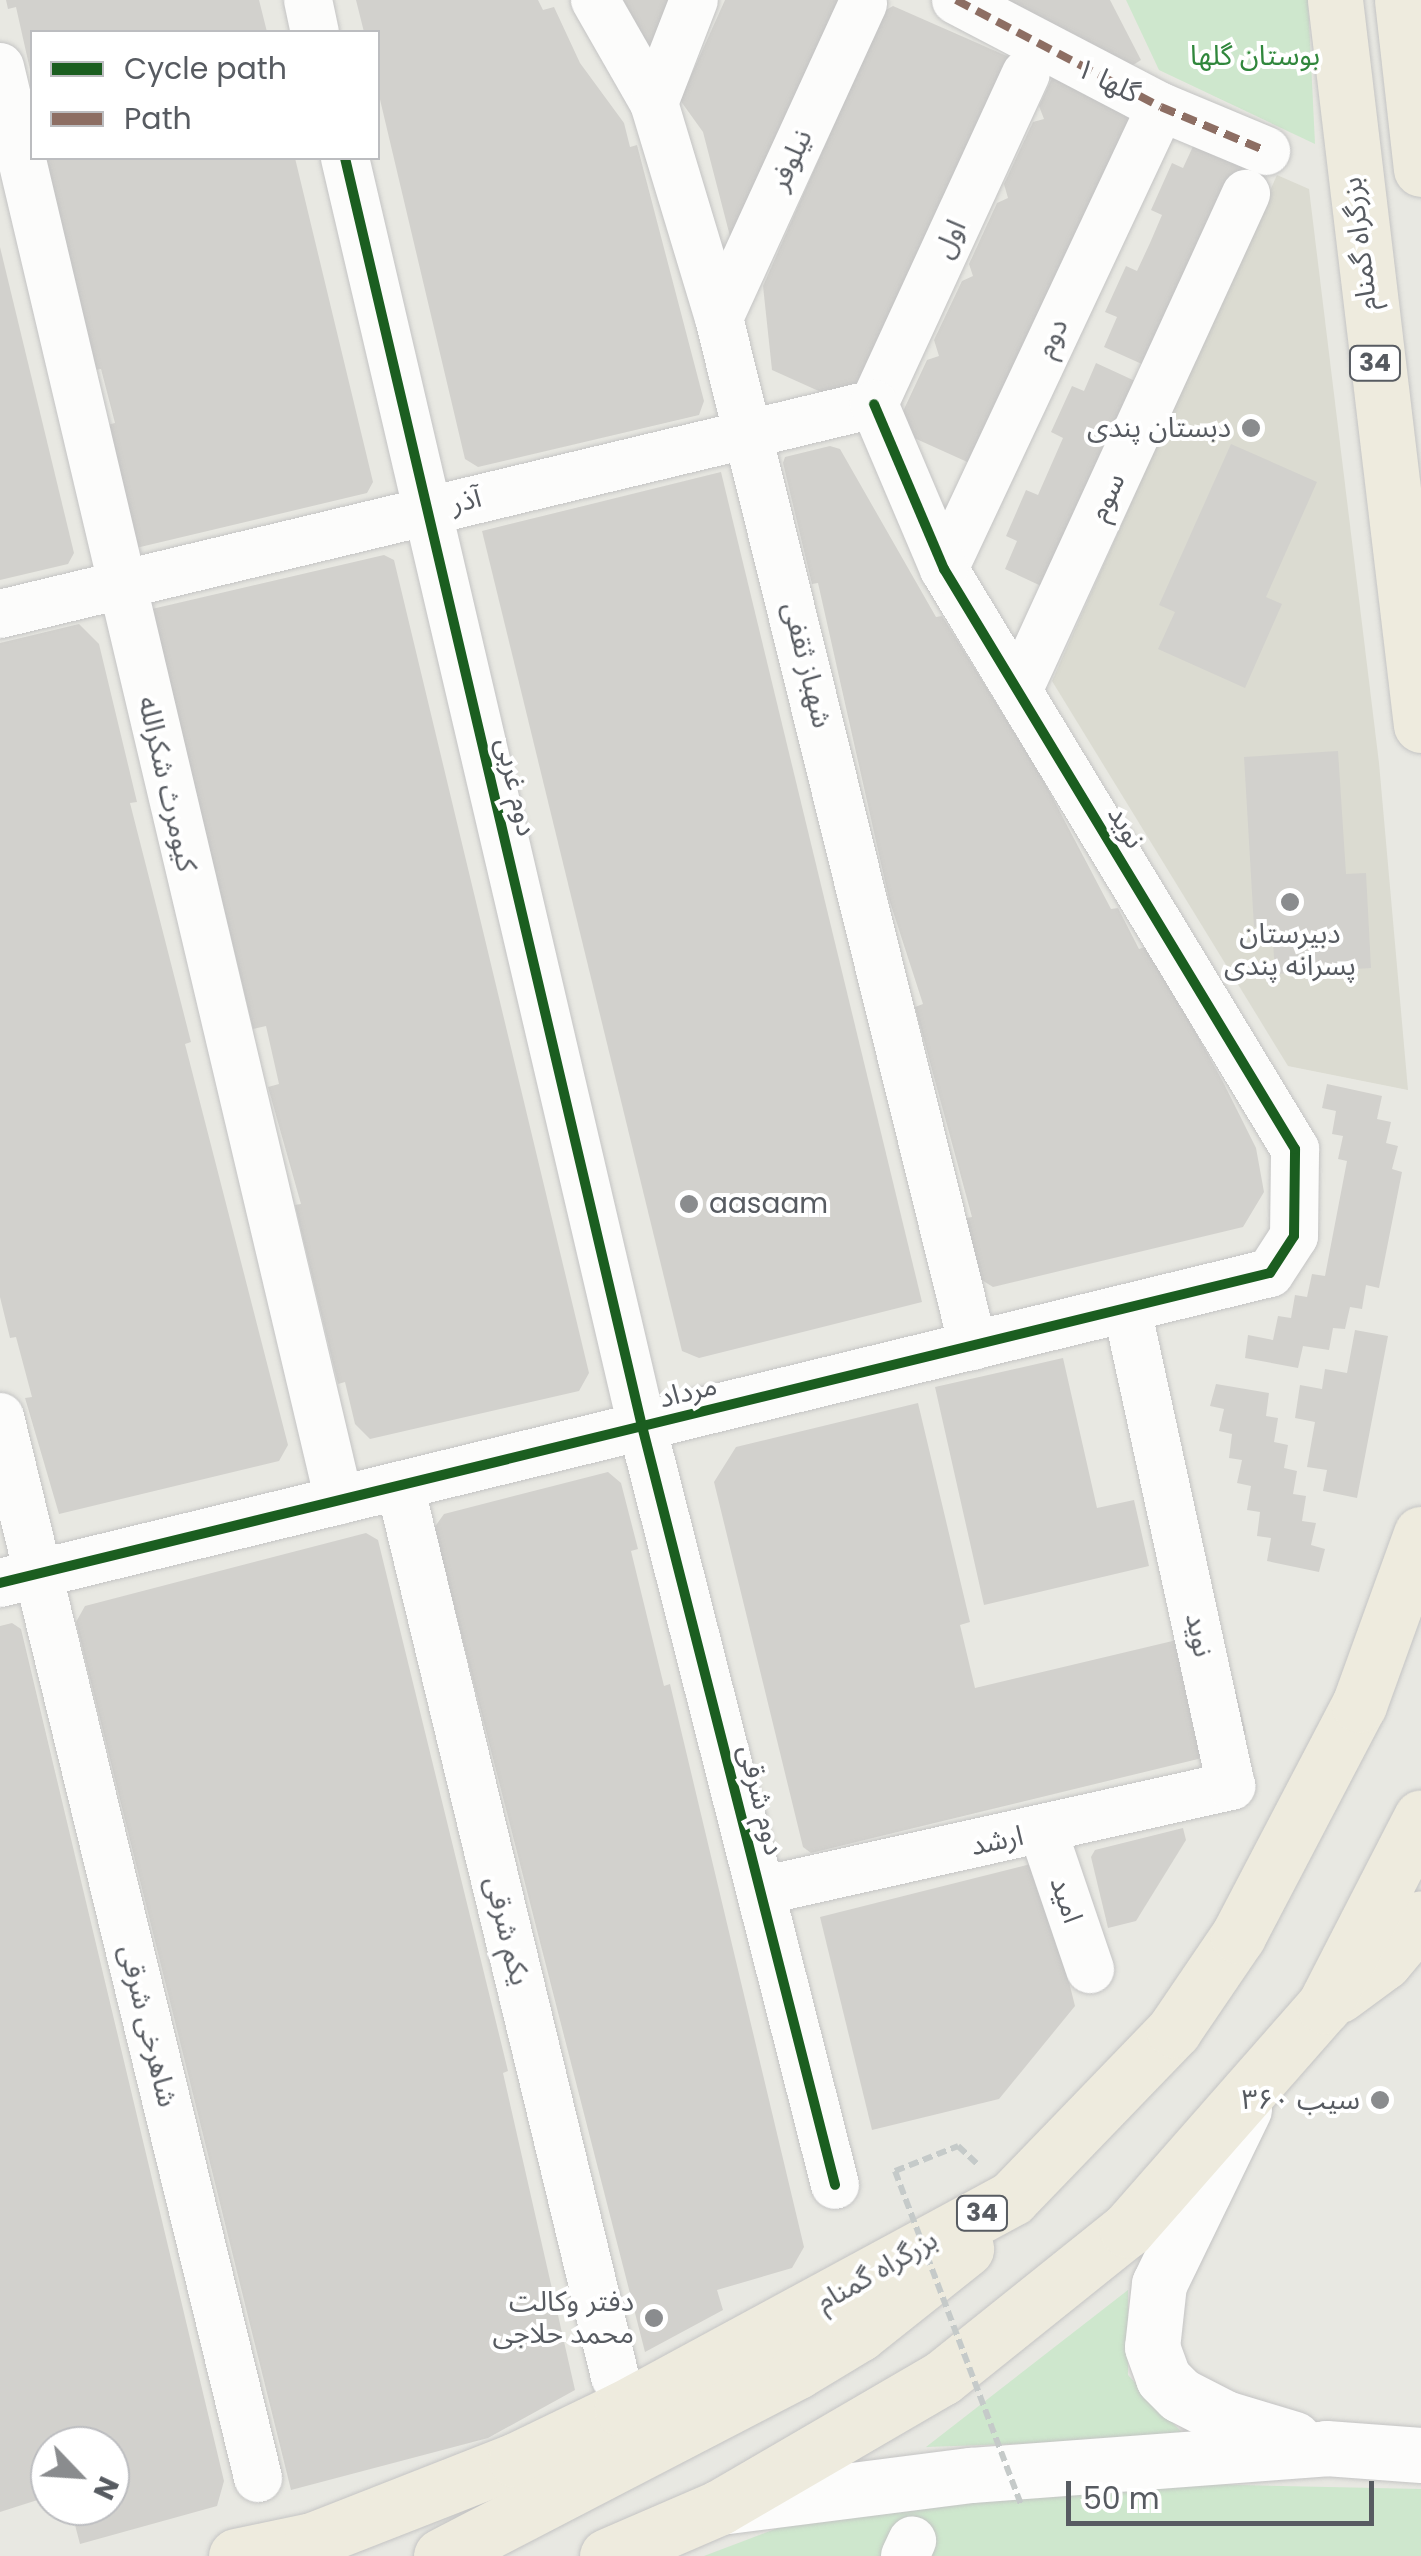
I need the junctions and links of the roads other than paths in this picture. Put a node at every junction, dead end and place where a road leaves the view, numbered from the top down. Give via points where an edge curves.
1 (308, 0) edge
2 (595, 0) edge
3 (694, 0) edge
4 (956, 0) edge
5 (1334, 0) edge
6 (1402, 0) edge
7 (862, 4) dead end
8 (315, 30) edge
9 (0, 67) edge
10 (1026, 74) dead end
11 (654, 103) junction
12 (1161, 107) junction
13 (1266, 151) dead end
14 (345, 160) edge
15 (1421, 169) edge
16 (1246, 194) dead end
17 (719, 318) junction
18 (874, 404) junction
19 (750, 432) junction
20 (428, 510) junction
21 (944, 569) junction
22 (120, 585) junction
23 (0, 614) edge
24 (1018, 691) junction
25 (1421, 725) edge
26 (1270, 1273) joint
27 (1127, 1308) junction
28 (973, 1346) junction
29 (0, 1416) edge
30 (642, 1426) junction
31 (400, 1486) junction
32 (339, 1500) junction
33 (1421, 1534) edge
34 (19, 1579) edge
35 (1232, 1786) joint
36 (1421, 1817) edge
37 (1043, 1831) junction
38 (761, 1891) junction
39 (1421, 1918) edge
40 (1090, 1969) dead end
41 (1324, 2006) junction
42 (1250, 2098) junction
43 (836, 2185) dead end
44 (1012, 2198) junction
45 (614, 2377) dead end
46 (1326, 2448) junction
47 (1421, 2456) edge
48 (258, 2478) dead end
49 (720, 2507) junction
50 (620, 2552) edge
51 (236, 2556) edge
52 (441, 2556) edge

1 - 8 street
2 - 11 street, شهباز ثقفی
3 - 11 street
4 - 12 street, گلها ۱
5 - 25 highway, بزرگراه گمنام / 34
6 - 15 highway
7 - 17 street, نیلوفر
9 - 22 street, کیومرث شکرالله
10 - 18 street, اول
11 - 17 street, شهباز ثقفی
12 - 13 street, گلها ۱
12 - 21 street, دوم
14 - 20 street, دوم غربی
16 - 24 street, سوم
17 - 19 street, شهباز ثقفی
18 - 19 street, آذر
18 - 21 street, نوید
19 - 20 street, آذر
19 - 28 street, شهباز ثقفی
20 - 22 street, آذر
20 - 30 street, دوم غربی
21 - 24 street, نوید
22 - 23 street, آذر
22 - 32 street, کیومرث شکرالله
24 - 26 street, نوید via 1295,1149 1300,1208 1294,1236
26 - 27 street, مرداد
27 - 28 street, مرداد
27 - 35 street, نوید
28 - 30 street, مرداد
29 - 34 street, شاهرخی شرقی
30 - 31 street, مرداد
30 - 38 street, دوم شرقی
31 - 32 street, مرداد
31 - 45 street, یکم شرقی
32 - 34 street, مرداد
33 - 44 highway, بزرگراه گمنام / 34 via 1359,1705 1238,1936 1174,2030
34 - 48 street, شاهرخی شرقی
35 - 37 street, ارشد
36 - 41 highway
37 - 38 street, ارشد
37 - 40 street, امید
38 - 43 street, دوم شرقی
39 - 41 highway via 1384,1962
41 - 42 highway
42 - 46 main road via 1159,2284 1152,2347 1163,2378 1202,2409
42 - 49 highway via 1127,2230 942,2378
44 - 51 highway, بزرگراه گمنام / 34 via 690,2374 516,2460 330,2534
44 - 52 highway via 971,2245 860,2334 648,2452
46 - 47 main road
46 - 49 main road via 971,2474
49 - 50 highway

